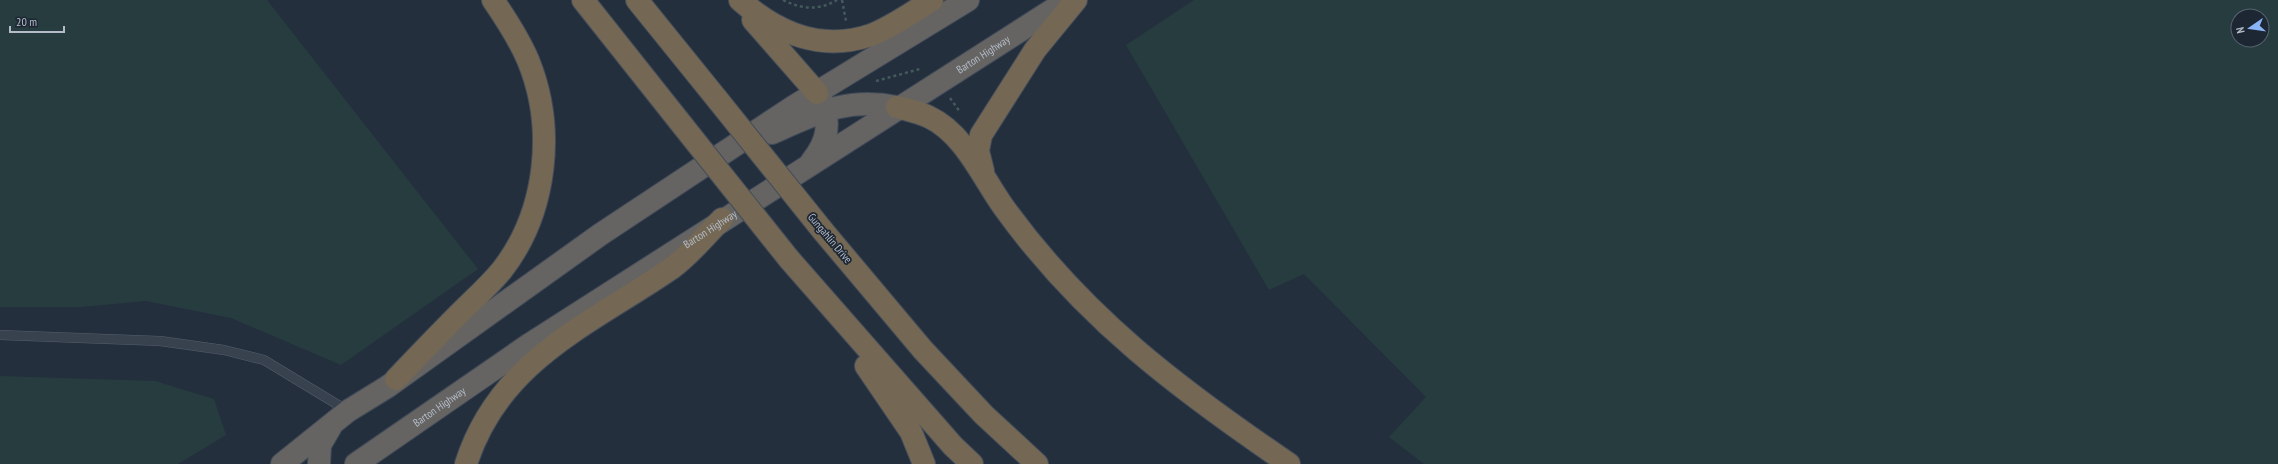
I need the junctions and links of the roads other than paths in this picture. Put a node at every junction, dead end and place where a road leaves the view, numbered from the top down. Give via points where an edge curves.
1 (493, 0) edge
2 (583, 0) edge
3 (637, 0) edge
4 (739, 0) edge
5 (932, 0) edge
6 (968, 0) edge
7 (1068, 0) edge
8 (1076, 0) edge
9 (822, 102) junction
10 (897, 107) junction
11 (810, 163) junction
12 (993, 191) junction
13 (722, 219) junction
14 (789, 258) junction
15 (0, 334) edge
16 (396, 379) junction
17 (343, 416) junction
18 (282, 464) edge
19 (319, 464) edge
20 (356, 464) edge
21 (466, 464) edge
22 (924, 464) edge
23 (972, 464) edge
24 (1037, 464) edge
25 (1289, 464) edge

1 - 16 highway via 525,54 539,93 544,137 539,190 524,234 501,270
2 - 14 highway, bridge
3 - 24 highway, Gungahlin Drive, bridge via 823,231 928,355 984,415
4 - 5 highway via 760,17 789,33 815,39 846,40 880,30
4 - 9 highway
6 - 9 highway via 856,69
7 - 10 highway, Barton Highway
8 - 12 highway via 1039,45 981,135 978,156
9 - 10 highway
9 - 11 highway via 828,122 827,134 820,150
9 - 16 highway via 718,157 601,234
10 - 11 highway, Barton Highway
10 - 12 highway via 929,117 950,132
11 - 13 highway, Barton Highway
12 - 25 highway via 1052,268 1106,324 1178,386
13 - 20 highway, Barton Highway via 511,356
13 - 21 highway via 674,266 551,347 531,363 493,408 480,430
14 - 22 highway via 898,410 911,432
14 - 23 highway via 953,446
15 - 17 lane via 160,341 224,350 264,360
16 - 17 highway
17 - 18 highway
17 - 19 highway via 327,431 320,445

